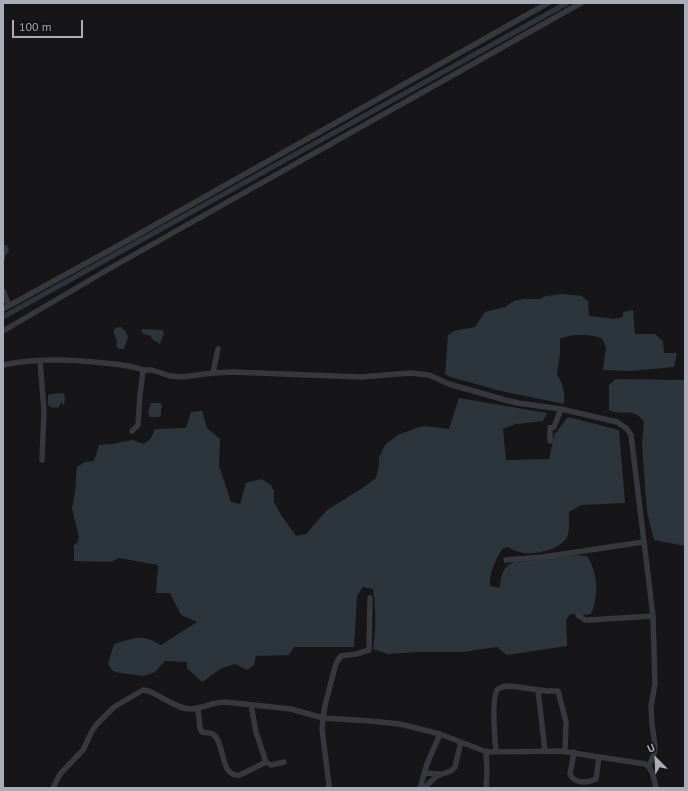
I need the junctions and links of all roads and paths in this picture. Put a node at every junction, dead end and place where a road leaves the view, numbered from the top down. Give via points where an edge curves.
1 (548, 3) edge
2 (581, 3) edge
3 (3, 291) edge
4 (6, 307) edge
5 (3, 331) edge
6 (218, 349) dead end
7 (40, 360) junction
8 (3, 365) edge
9 (143, 370) junction
10 (213, 372) junction
11 (561, 409) junction
12 (132, 431) dead end
13 (550, 441) dead end
14 (42, 460) dead end
15 (644, 542) junction
16 (506, 560) dead end
17 (370, 598) dead end
18 (578, 615) dead end
19 (653, 616) junction
20 (538, 690) junction
21 (251, 705) junction
22 (198, 708) junction
23 (322, 718) junction
24 (440, 734) junction
25 (461, 742) junction
26 (486, 751) junction
27 (545, 751) junction
28 (496, 752) junction
29 (565, 752) junction
30 (574, 752) junction
31 (599, 757) junction
32 (266, 762) junction
33 (284, 762) dead end
34 (649, 766) junction
35 (424, 774) junction
36 (442, 774) junction
37 (53, 788) edge
38 (328, 788) edge
39 (420, 788) edge
40 (424, 788) edge
41 (486, 788) edge
42 (656, 788) edge

1 - 4 street
2 - 5 street
3 - 4 street
6 - 10 street
7 - 8 street
7 - 9 street via 74,360 125,365
7 - 14 street via 44,411
9 - 10 street via 182,377
9 - 12 street via 138,425
10 - 11 street via 361,377 410,373 429,376 518,403
11 - 13 street via 554,427 550,429
11 - 15 street via 617,422 627,429 632,442
15 - 16 street
15 - 19 street
17 - 23 street via 369,650 341,656 338,660
18 - 19 street via 585,620
19 - 34 street via 655,684 651,706 656,746
20 - 27 street
20 - 28 street via 510,686 498,689 494,700
20 - 29 street via 558,691 566,722
21 - 22 street via 220,702
21 - 23 street via 291,709
21 - 32 street via 256,732
22 - 32 street via 200,728 202,732 215,735 230,772 240,775
22 - 37 street via 187,709 148,691 143,690 134,694 114,707 97,724 83,750 60,774
23 - 24 street via 385,722
23 - 38 street
24 - 25 street
24 - 35 street
25 - 26 street
25 - 36 street via 455,767
26 - 28 street
26 - 41 street
27 - 28 street
27 - 29 street
29 - 30 street
30 - 31 street
30 - 31 street via 570,774 573,779 580,781 596,779
31 - 34 street
32 - 33 street via 271,765
34 - 42 street
35 - 36 street
35 - 39 street
36 - 40 street

